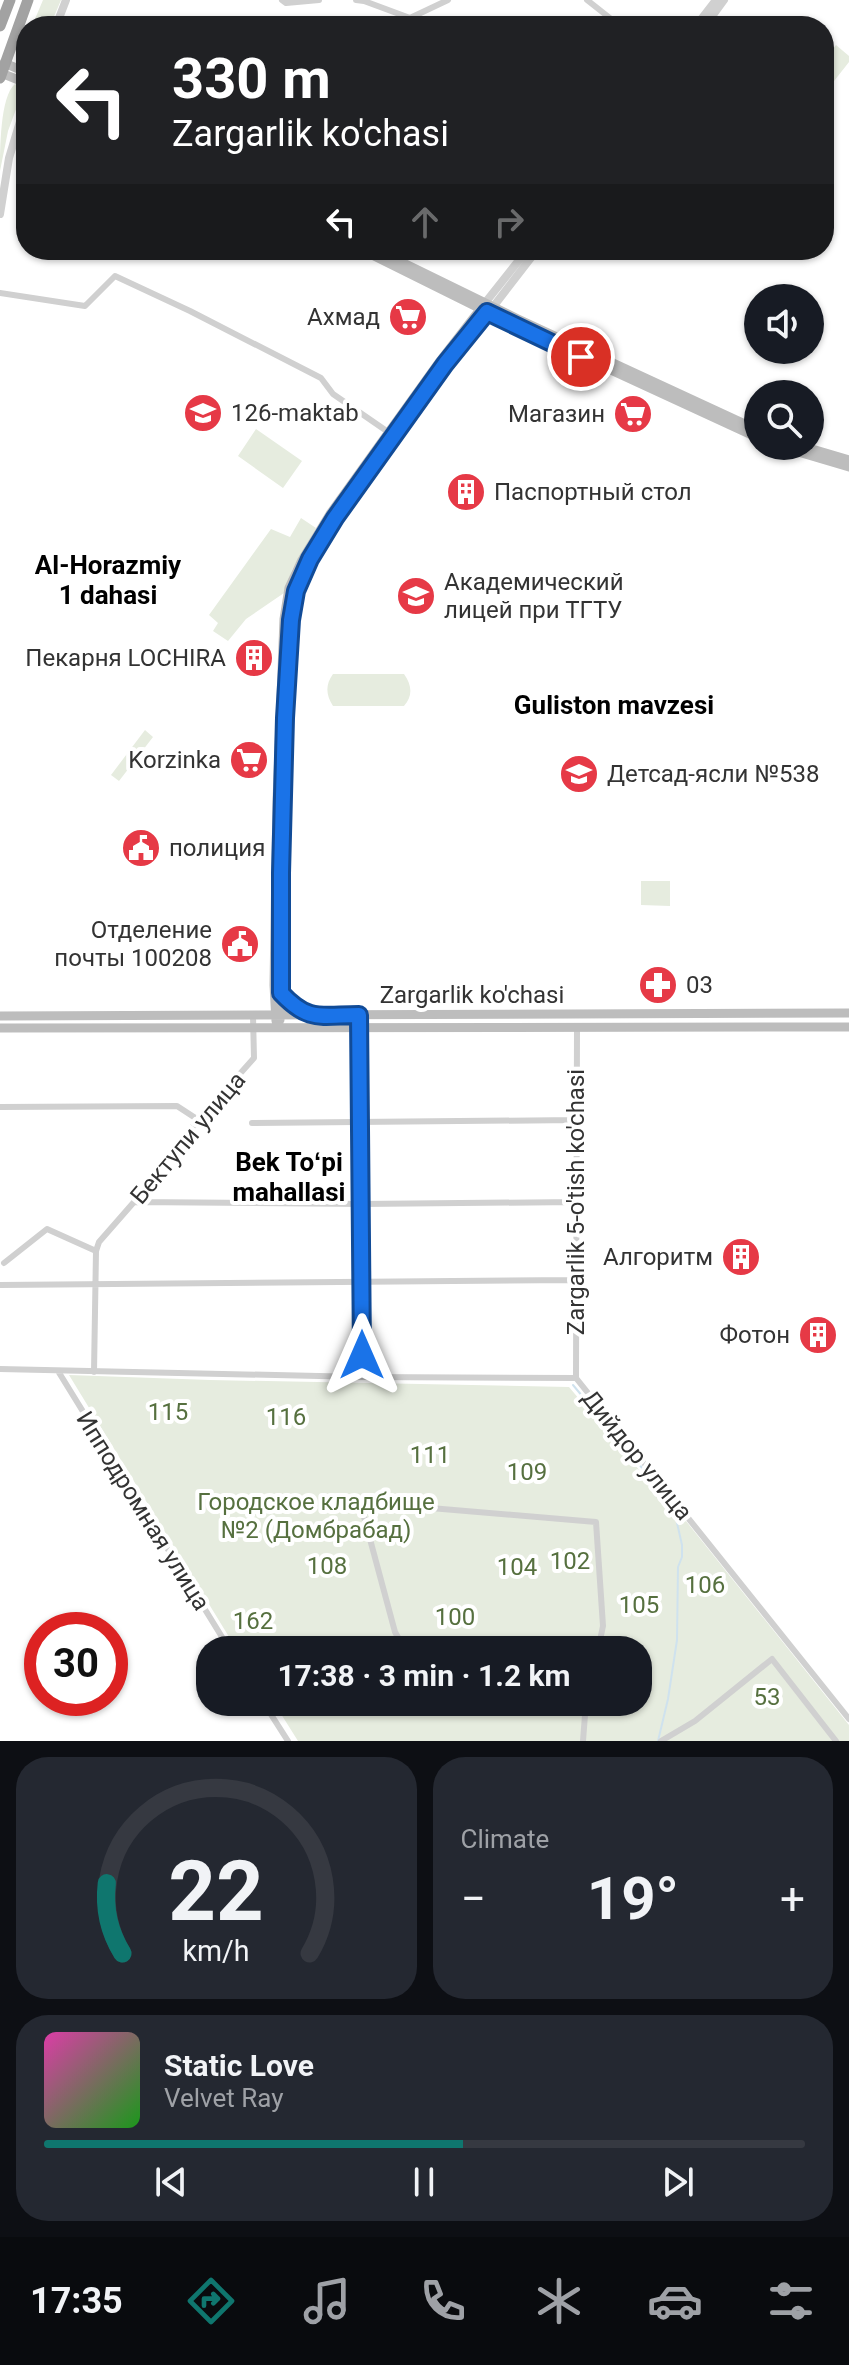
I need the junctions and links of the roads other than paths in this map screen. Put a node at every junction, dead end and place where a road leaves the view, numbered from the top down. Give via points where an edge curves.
1 (10, 0) edge
2 (282, 0) edge
3 (319, 0) edge
4 (356, 0) edge
5 (448, 0) edge
6 (587, 0) edge
7 (716, 0) edge
8 (404, 16) edge
9 (414, 16) edge
10 (607, 16) edge
11 (704, 16) edge
12 (0, 26) edge
13 (16, 31) edge
14 (1, 70) edge
15 (16, 135) edge
16 (0, 214) edge
17 (383, 260) edge
18 (396, 260) edge
19 (520, 260) edge
20 (528, 260) edge
21 (0, 293) edge
22 (486, 308) junction
23 (744, 424) edge
24 (744, 431) edge
25 (391, 434) junction
26 (824, 453) edge
27 (824, 460) edge
28 (849, 460) edge
29 (849, 467) edge
30 (281, 993) junction
31 (849, 1013) edge
32 (576, 1014) junction
33 (642, 1014) junction
34 (359, 1015) junction
35 (0, 1016) edge
36 (253, 1016) junction
37 (278, 1016) junction
38 (310, 1016) junction
39 (359, 1027) junction
40 (577, 1027) junction
41 (642, 1027) junction
42 (849, 1027) edge
43 (0, 1028) edge
44 (253, 1028) junction
45 (278, 1028) junction
46 (0, 1107) edge
47 (576, 1120) junction
48 (200, 1121) junction
49 (360, 1121) junction
50 (252, 1123) dead end
51 (134, 1202) junction
52 (576, 1202) junction
53 (362, 1204) junction
54 (96, 1251) junction
55 (4, 1263) dead end
56 (575, 1280) junction
57 (362, 1282) junction
58 (97, 1284) junction
59 (0, 1285) edge
60 (362, 1355) dead end
61 (0, 1369) edge
62 (58, 1371) junction
63 (94, 1372) junction
64 (576, 1378) junction
65 (221, 1636) edge
66 (397, 1636) edge
67 (601, 1636) edge
68 (272, 1716) edge
69 (585, 1716) edge
70 (849, 1719) edge
71 (662, 1740) edge
72 (288, 1741) edge
73 (583, 1741) edge
74 (836, 1741) edge

1 - 12 highway
2 - 3 street
4 - 8 street
5 - 9 street
6 - 10 street
7 - 11 street
13 - 14 highway
15 - 16 street
17 - 22 main road
18 - 22 main road
19 - 22 street
20 - 22 street
21 - 25 street via 85,306 115,276 321,378 333,394
22 - 23 main road
22 - 24 main road
22 - 25 main road
25 - 30 main road via 304,570 293,601 284,749
25 - 37 main road via 330,514 302,560 286,602 277,801
26 - 28 main road
27 - 29 main road
30 - 37 main road
30 - 38 main road
31 - 33 main road, Zargarlik ko'chasi
32 - 33 main road, Zargarlik ko'chasi
32 - 34 main road, Zargarlik ko'chasi
32 - 40 main road
33 - 41 main road
34 - 38 main road, Zargarlik ko'chasi
34 - 39 main road
35 - 36 main road, Zargarlik ko'chasi
36 - 37 main road, Zargarlik ko'chasi
36 - 44 street, Бектупи улица
37 - 38 main road, Zargarlik ko'chasi
37 - 45 main road
39 - 40 main road, Zargarlik ko'chasi
39 - 45 main road, Zargarlik ko'chasi
39 - 49 street
40 - 41 main road, Zargarlik ko'chasi
40 - 47 street, Zargarlik 5-o'tish ko'chasi
41 - 42 main road, Zargarlik ko'chasi
43 - 44 main road, Zargarlik ko'chasi
44 - 45 main road, Zargarlik ko'chasi
44 - 48 street, Бектупи улица via 254,1058
46 - 48 street via 177,1106
47 - 49 street
47 - 52 street, Zargarlik 5-o'tish ko'chasi
48 - 51 street, Бектупи улица
49 - 50 street
49 - 53 street
51 - 53 street
51 - 54 street, Бектупи улица
52 - 53 street
52 - 56 street, Zargarlik 5-o'tish ko'chasi
53 - 57 street
54 - 55 street via 47,1229
54 - 58 street
56 - 57 street
56 - 64 street, Zargarlik 5-o'tish ko'chasi
57 - 58 street
57 - 60 street
58 - 59 street
58 - 63 street
61 - 62 street, Дийдор улица
62 - 63 street, Дийдор улица
62 - 65 street, Ипподромная улица
63 - 64 street, Дийдор улица
64 - 70 street, Дийдор улица
66 - 67 street via 360,1502 596,1522
68 - 72 street
69 - 73 street
71 - 74 street via 695,1721 772,1659

